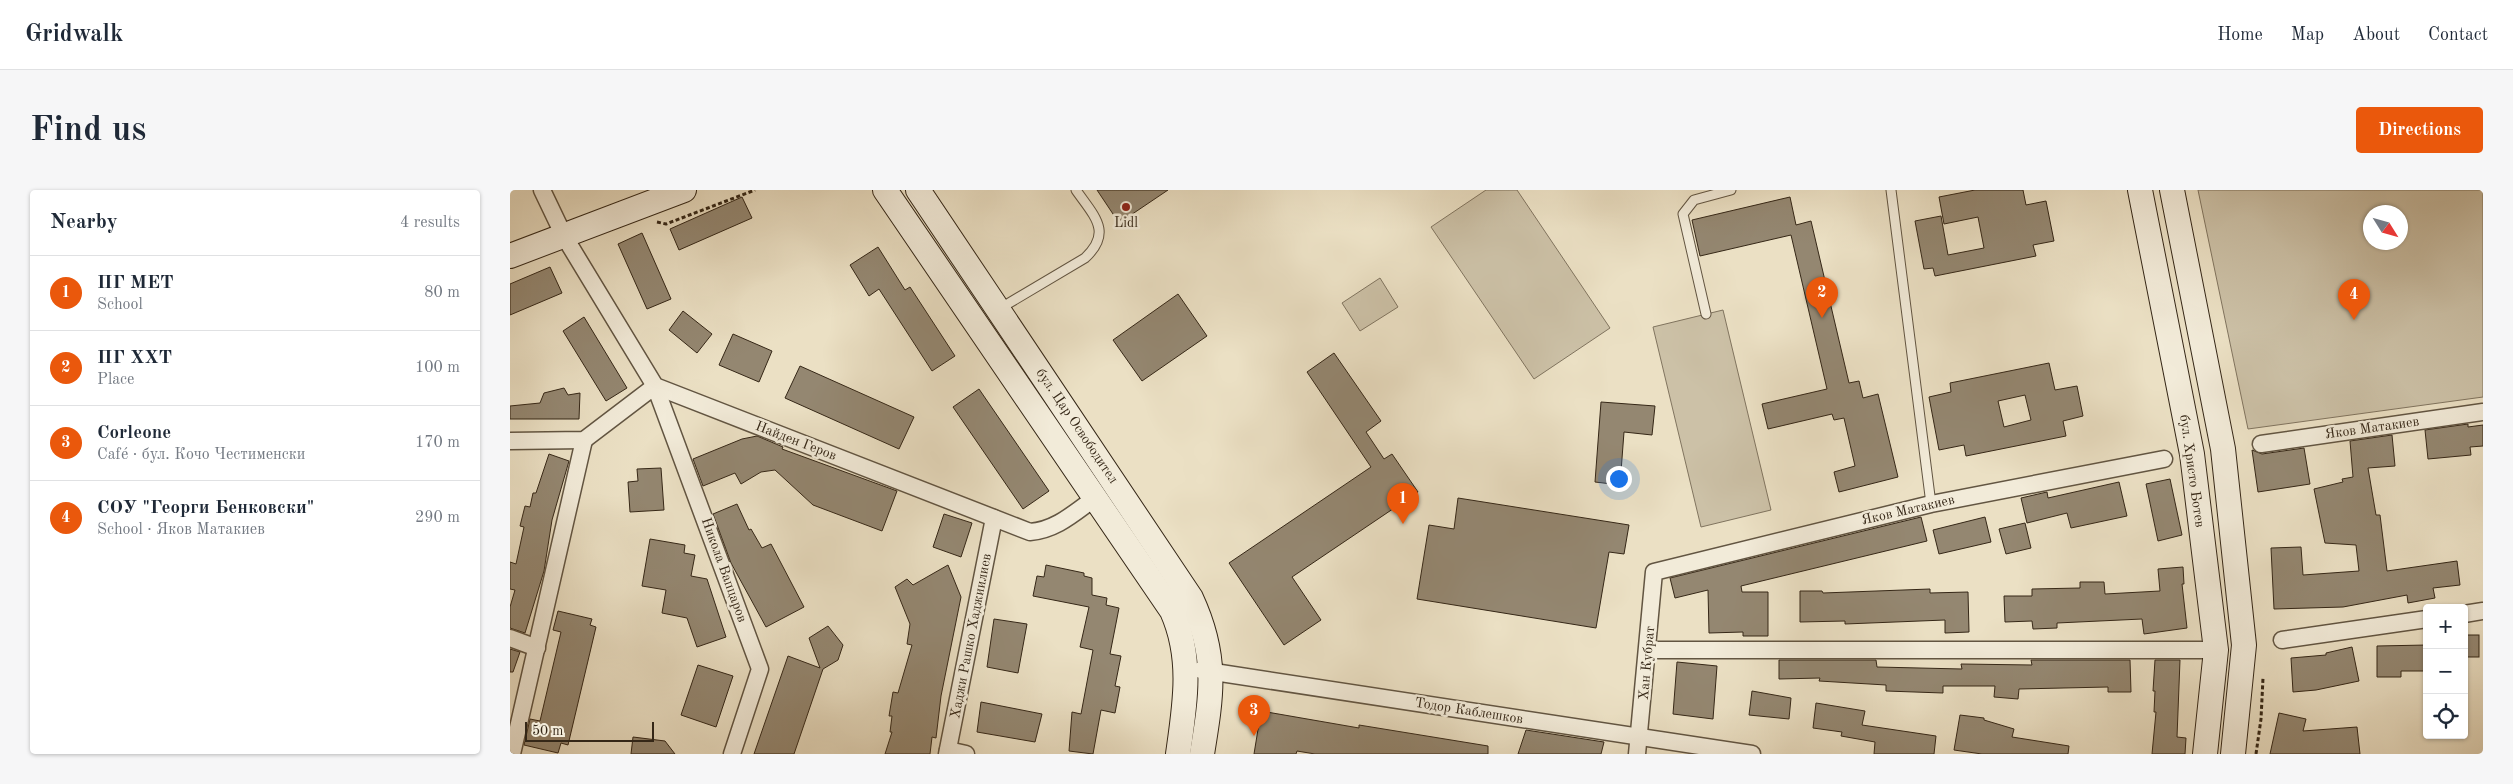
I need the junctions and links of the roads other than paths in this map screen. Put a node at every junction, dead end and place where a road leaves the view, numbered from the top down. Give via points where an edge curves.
1 (542, 190) edge
2 (684, 190) edge
3 (885, 190) edge
4 (918, 190) edge
5 (1076, 190) edge
6 (1731, 190) edge
7 (1891, 190) edge
8 (2140, 190) edge
9 (2172, 190) edge
10 (564, 236) junction
11 (510, 256) edge
12 (999, 310) junction
13 (1706, 314) dead end
14 (656, 386) junction
15 (2483, 412) edge
16 (584, 440) junction
17 (510, 441) edge
18 (2261, 444) dead end
19 (2164, 459) dead end
20 (1095, 498) junction
21 (1931, 504) junction
22 (994, 518) junction
23 (1654, 572) joint
24 (2483, 611) edge
25 (2468, 613) edge
26 (2423, 620) edge
27 (510, 638) edge
28 (2282, 640) dead end
29 (537, 648) junction
30 (1648, 650) junction
31 (2216, 650) junction
32 (1187, 668) junction
33 (1212, 672) junction
34 (515, 722) edge
35 (1640, 737) junction
36 (948, 752) edge
37 (512, 754) edge
38 (732, 754) edge
39 (966, 754) edge
40 (1178, 754) edge
41 (1202, 754) edge
42 (1637, 754) edge
43 (1752, 754) edge
44 (2205, 754) edge
45 (2234, 754) edge

1 - 10 street
2 - 10 street
3 - 20 street, бул. Цар Освободител
4 - 12 street, бул. Цар Освободител
5 - 12 lane via 1100,226 1100,238 1095,249
6 - 13 lane via 1694,200 1683,214
7 - 21 lane
8 - 31 street, бул. Христо Ботев via 2192,454
9 - 45 street via 2224,459 2244,645
10 - 11 street
10 - 14 street
12 - 33 street, бул. Цар Освободител via 1191,598 1202,622
14 - 16 street
14 - 22 street, Найден Геров
14 - 38 street, Никола Вапцаров via 760,669
15 - 18 street, Яков Матакиев
16 - 17 street
16 - 29 street
19 - 21 street, Яков Матакиев
20 - 22 street, Найден Геров via 1044,531 1030,532
20 - 32 street, бул. Цар Освободител via 1172,611 1184,643
21 - 23 street, Яков Матакиев
22 - 36 street, Хаджи Рашко Хаджиилиев
23 - 30 street, Хан Кубрат
24 - 25 street
26 - 28 street
27 - 29 street
29 - 34 street
30 - 31 street
30 - 35 street, Хан Кубрат
31 - 44 street, бул. Христо Ботев
32 - 33 street, Тодор Каблешков
32 - 40 street, бул. Цар Освободител
33 - 35 street, Тодор Каблешков
33 - 41 street, бул. Цар Освободител
34 - 37 street
35 - 42 street, Хан Кубрат
35 - 43 street, Тодор Каблешков
36 - 39 street

